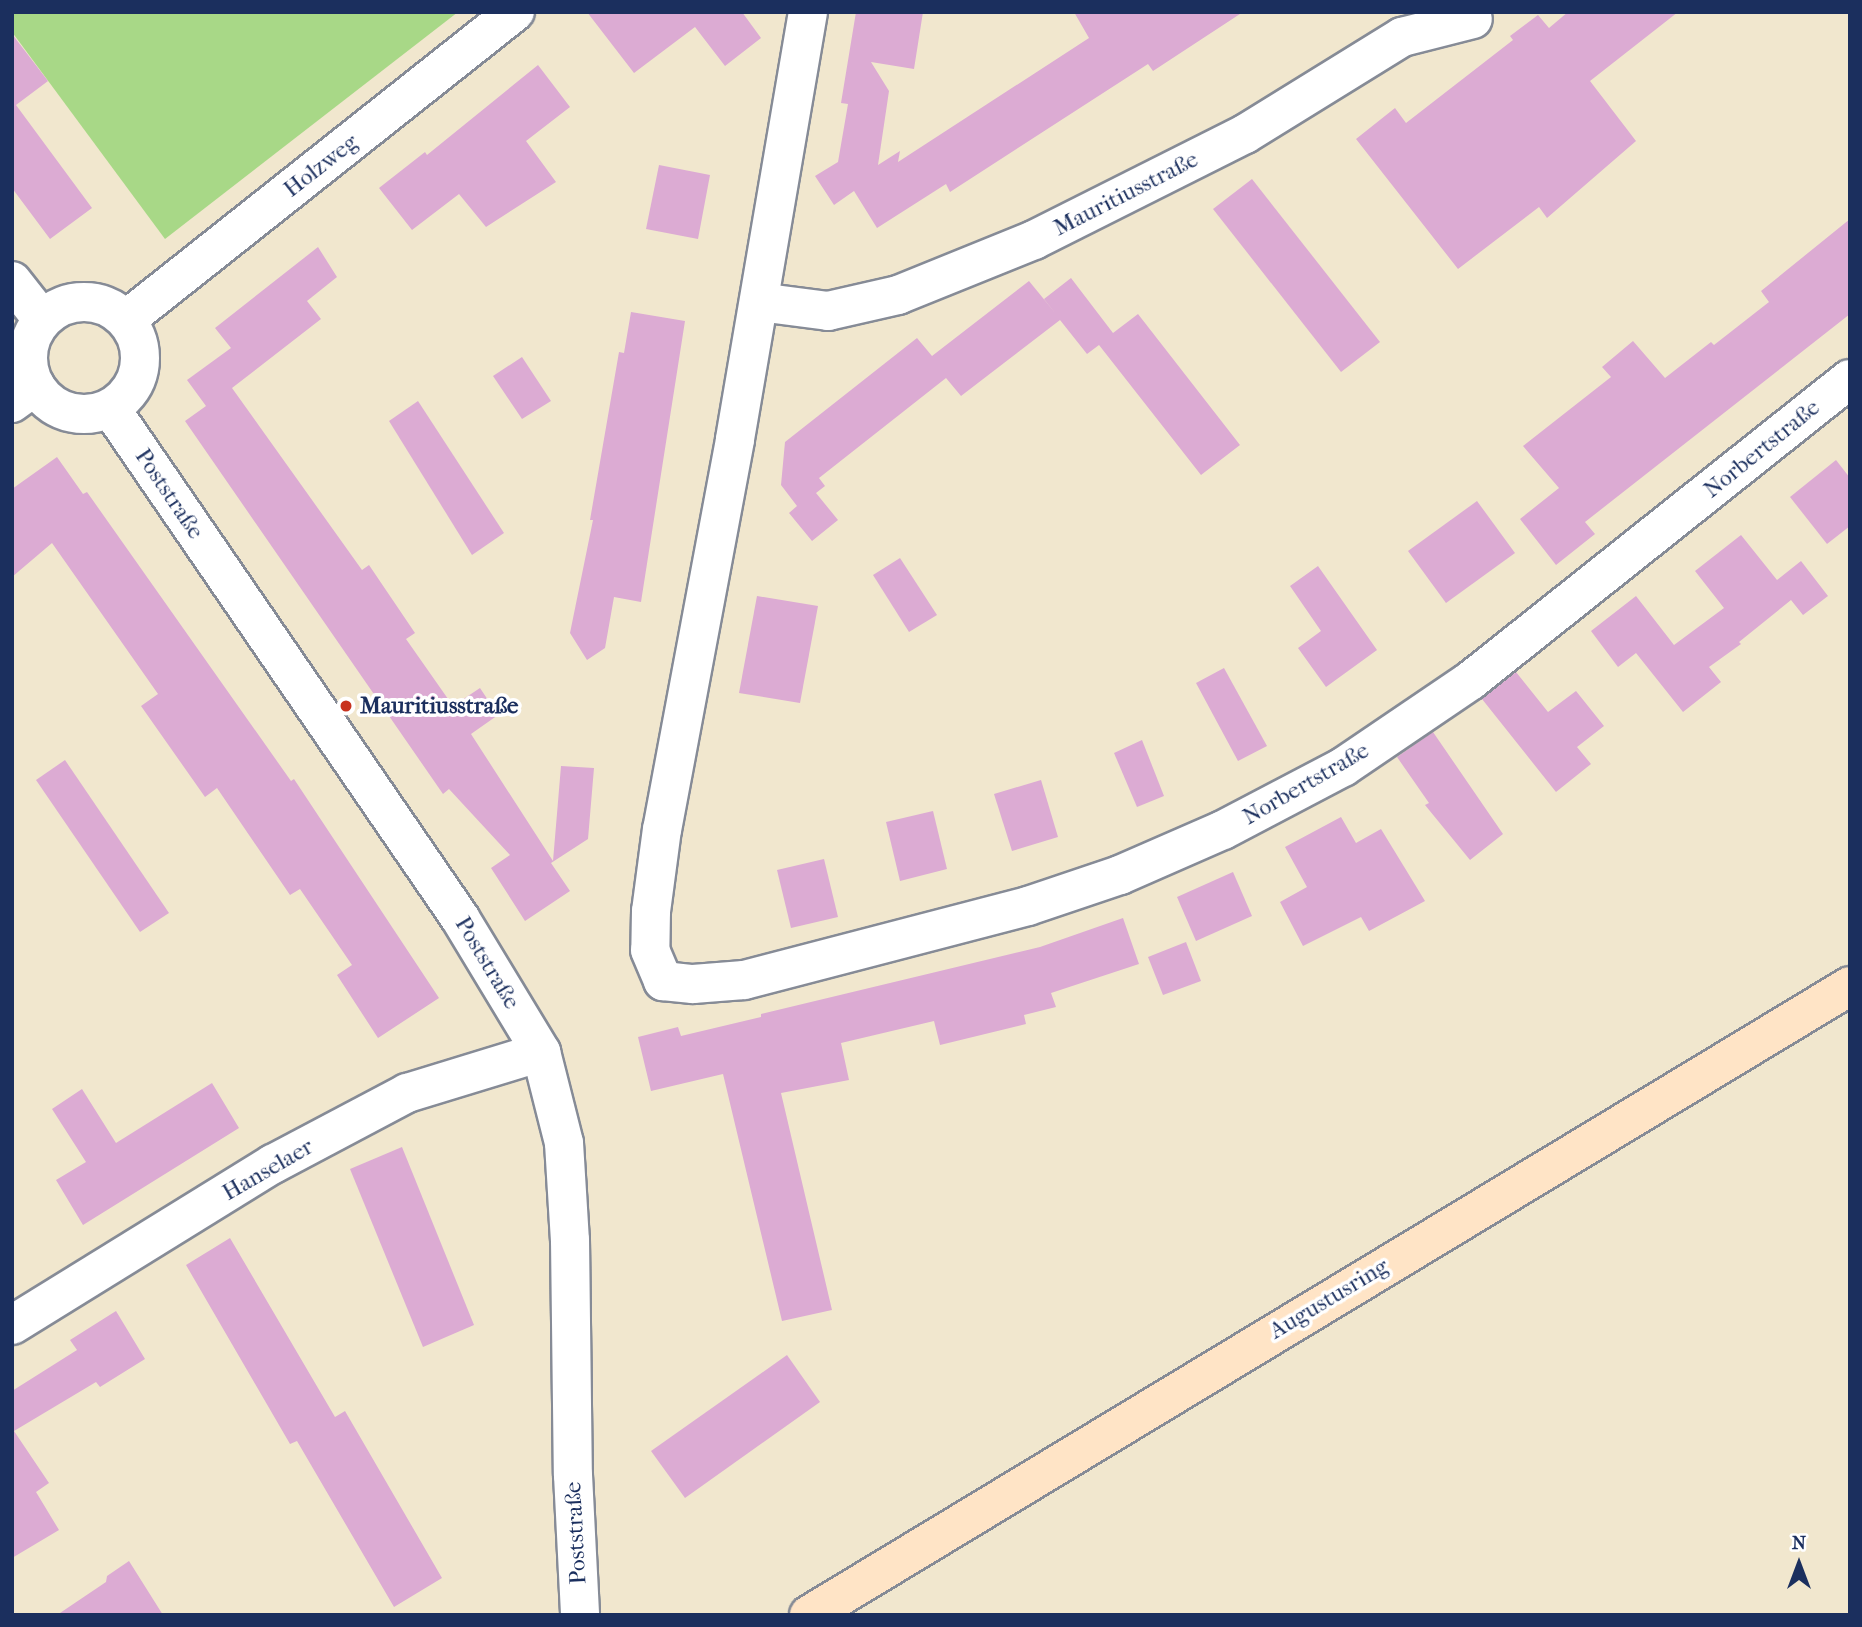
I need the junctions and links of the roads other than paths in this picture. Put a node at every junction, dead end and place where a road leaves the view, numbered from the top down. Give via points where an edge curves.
1 (515, 12) edge
2 (808, 12) edge
3 (1472, 19) dead end
4 (12, 281) edge
5 (759, 302) junction
6 (42, 319) junction
7 (127, 319) junction
8 (1850, 379) edge
9 (23, 395) edge
10 (111, 409) junction
11 (1850, 986) edge
12 (541, 1052) junction
13 (12, 1325) edge
14 (580, 1615) edge
15 (809, 1615) edge

1 - 7 street, Holzweg
2 - 5 street
3 - 5 street, Mauritiusstraße via 1402,37 1234,140 1034,240 898,295 828,311
4 - 6 street
5 - 8 street, Norbertstraße via 662,828 650,950 663,981 744,980 1028,906 1120,875 1223,831 1343,766 1470,681
6 - 7 street via 69,302 100,302
6 - 9 street via 30,340
7 - 10 street via 140,345 140,368 132,392
9 - 10 street via 82,415
10 - 12 street, Poststraße via 460,918
11 - 15 main road, Augustusring
12 - 13 street, Hanselaer via 407,1093 273,1164
12 - 14 street, Poststraße via 564,1143

